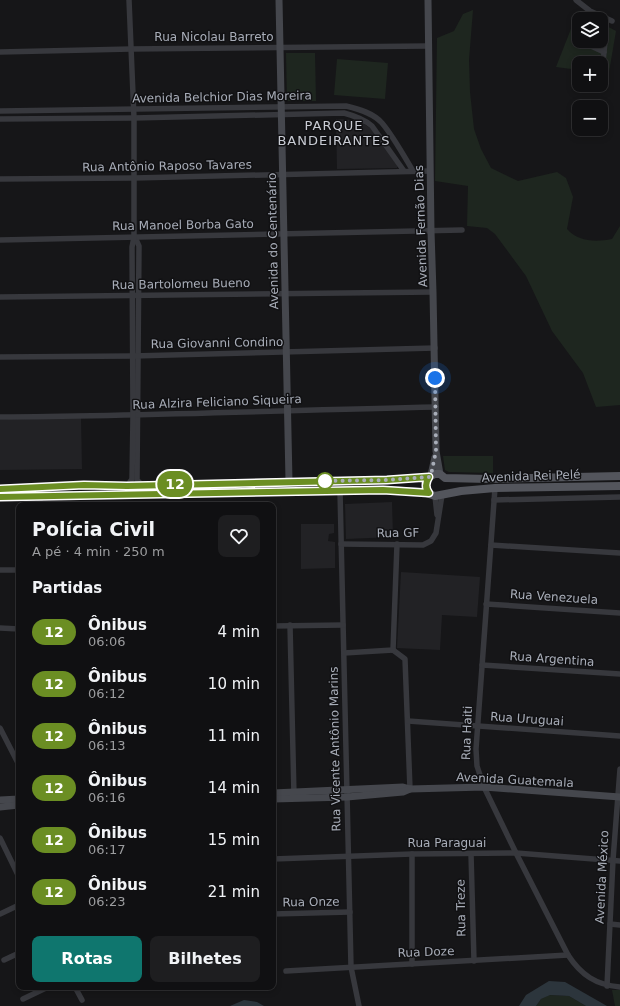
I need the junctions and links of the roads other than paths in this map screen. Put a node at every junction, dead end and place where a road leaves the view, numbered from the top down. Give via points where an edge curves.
1 (129, 0) edge
2 (279, 0) edge
3 (428, 0) edge
4 (576, 0) edge
5 (590, 11) joint
6 (612, 21) dead end
7 (428, 46) junction
8 (280, 48) junction
9 (595, 48) edge
10 (604, 48) edge
11 (131, 49) junction
12 (0, 52) edge
13 (604, 52) junction
14 (604, 56) edge
15 (133, 110) junction
16 (0, 111) edge
17 (281, 111) junction
18 (134, 118) junction
19 (0, 119) edge
20 (404, 171) junction
21 (413, 171) junction
22 (430, 171) junction
23 (283, 175) junction
24 (134, 178) junction
25 (0, 179) edge
26 (462, 230) dead end
27 (431, 231) junction
28 (284, 234) junction
29 (134, 237) junction
30 (0, 240) edge
31 (434, 292) junction
32 (285, 294) junction
33 (139, 295) junction
34 (132, 296) junction
35 (0, 297) edge
36 (435, 348) junction
37 (286, 352) junction
38 (136, 356) junction
39 (0, 357) edge
40 (436, 407) junction
41 (287, 410) junction
42 (136, 416) junction
43 (0, 417) edge
44 (436, 476) junction
45 (620, 476) edge
46 (288, 482) junction
47 (142, 485) junction
48 (127, 486) junction
49 (620, 486) edge
50 (495, 488) junction
51 (0, 489) edge
52 (340, 491) junction
53 (40, 495) junction
54 (437, 495) junction
55 (0, 497) edge
56 (620, 497) edge
57 (494, 500) junction
58 (40, 502) edge
59 (341, 544) junction
60 (396, 544) junction
61 (491, 544) junction
62 (620, 553) edge
63 (0, 570) edge
64 (16, 570) edge
65 (486, 604) junction
66 (620, 612) edge
67 (290, 625) junction
68 (276, 626) edge
69 (343, 626) junction
70 (0, 628) edge
71 (16, 629) edge
72 (393, 650) junction
73 (344, 653) junction
74 (482, 665) junction
75 (620, 674) edge
76 (408, 721) junction
77 (478, 726) junction
78 (0, 728) edge
79 (620, 736) edge
80 (16, 759) edge
81 (620, 769) edge
82 (484, 787) junction
83 (410, 789) junction
84 (276, 793) edge
85 (346, 794) junction
86 (294, 795) junction
87 (619, 797) edge
88 (276, 798) edge
89 (16, 799) edge
90 (0, 800) edge
91 (16, 805) edge
92 (0, 807) edge
93 (0, 838) edge
94 (516, 853) junction
95 (412, 854) junction
96 (471, 854) junction
97 (349, 856) junction
98 (276, 859) edge
99 (613, 860) junction
100 (620, 861) edge
101 (16, 871) edge
102 (16, 906) edge
103 (350, 912) junction
104 (0, 914) edge
105 (276, 914) edge
106 (610, 924) junction
107 (620, 925) edge
108 (16, 954) edge
109 (568, 955) junction
110 (4, 960) dead end
111 (474, 961) junction
112 (412, 964) junction
113 (352, 967) junction
114 (286, 971) dead end
115 (607, 986) junction
116 (620, 987) edge
117 (42, 990) edge
118 (76, 990) edge
119 (23, 999) dead end
120 (82, 1000) dead end
121 (359, 1006) edge

1 - 11 street
2 - 8 street, Avenida do Centenário
3 - 7 street, Avenida Fernão Dias
4 - 5 street
5 - 6 street
7 - 8 street, Rua Nicolau Barreto
7 - 22 street, Avenida Fernão Dias
8 - 11 street, Rua Nicolau Barreto
8 - 17 street, Avenida do Centenário
9 - 13 street
10 - 13 street
11 - 12 street, Rua Nicolau Barreto
11 - 15 street
13 - 14 street
15 - 16 street, Avenida Belchior Dias Moreira
15 - 17 street, Avenida Belchior Dias Moreira
15 - 18 street
17 - 18 street, Avenida Belchior Dias Moreira
17 - 20 street, Avenida Belchior Dias Moreira via 344,113 366,120
17 - 21 street, Avenida Belchior Dias Moreira via 346,106 371,114 382,122
17 - 23 street, Avenida do Centenário
18 - 19 street, Avenida Belchior Dias Moreira
18 - 24 street
20 - 21 street, Rua Antônio Raposo Tavares
20 - 23 street, Rua Antônio Raposo Tavares
21 - 22 street, Rua Antônio Raposo Tavares
22 - 27 street, Avenida Fernão Dias
23 - 24 street, Rua Antônio Raposo Tavares
23 - 28 street, Avenida do Centenário
24 - 25 street, Rua Antônio Raposo Tavares
24 - 29 street
26 - 27 street, Rua Manoel Borba Gato
27 - 28 street, Rua Manoel Borba Gato
27 - 31 street, Avenida Fernão Dias
28 - 29 street, Rua Manoel Borba Gato
28 - 32 street, Avenida do Centenário
29 - 30 street, Rua Manoel Borba Gato
29 - 33 street via 139,246
29 - 34 street
31 - 32 street, Rua Bartolomeu Bueno
31 - 36 street, Avenida Fernão Dias
32 - 33 street, Rua Bartolomeu Bueno
32 - 37 street, Avenida do Centenário
33 - 34 street, Rua Bartolomeu Bueno
33 - 38 street
34 - 35 street, Rua Bartolomeu Bueno
34 - 38 street
36 - 37 street, Rua Giovanni Condino
36 - 40 street, Avenida Fernão Dias
37 - 38 street, Rua Giovanni Condino
37 - 41 street, Avenida do Centenário
38 - 39 street, Rua Giovanni Condino
38 - 42 street
40 - 41 street, Rua Alzira Feliciano Siqueira
40 - 44 street, Avenida Fernão Dias
41 - 42 street, Rua Alzira Feliciano Siqueira
41 - 46 street, Avenida do Centenário
42 - 43 street, Rua Alzira Feliciano Siqueira
42 - 47 street via 137,480
42 - 48 street via 132,479
44 - 45 main road, Avenida Rei Pelé via 489,479
44 - 46 main road, Avenida Rei Pelé via 387,480
44 - 54 main road via 427,480 426,487
44 - 54 main road via 448,484 446,492
46 - 47 main road, Avenida Rei Pelé
47 - 48 main road, Avenida Rei Pelé
48 - 51 main road, Avenida Rei Pelé via 84,485
49 - 50 main road, Avenida Rei Pelé
50 - 54 main road, Avenida Rei Pelé
50 - 57 street, Rua Haiti
52 - 53 main road, Avenida Rei Pelé
52 - 54 main road, Avenida Rei Pelé via 383,490
52 - 59 street, Rua Vicente Antônio Marins
53 - 55 main road, Avenida Rei Pelé
53 - 58 street
54 - 60 street, Rua GF via 438,519 436,533 431,541 423,545
56 - 57 street
57 - 61 street, Rua Haiti
59 - 60 street, Rua GF
59 - 69 street, Rua Vicente Antônio Marins
60 - 72 street
61 - 62 street
61 - 65 street, Rua Haiti
63 - 64 street
65 - 66 street, Rua Venezuela
65 - 74 street, Rua Haiti
67 - 68 street
67 - 69 street
67 - 86 street
69 - 73 street, Rua Vicente Antônio Marins
70 - 71 street
72 - 73 street
72 - 76 street via 405,659
73 - 85 street, Rua Vicente Antônio Marins
74 - 75 street, Rua Argentina
74 - 77 street, Rua Haiti
76 - 77 street, Rua Uruguai
76 - 83 street
77 - 79 street, Rua Uruguai
77 - 82 street, Rua Haiti via 477,766
78 - 80 street
81 - 87 street, Avenida México
82 - 83 street, Avenida Guatemala
82 - 87 street, Avenida Guatemala
82 - 94 street, Rua Haiti
83 - 85 street, Avenida Guatemala via 403,792
84 - 86 street
85 - 86 street, Avenida Guatemala
85 - 97 street, Rua Vicente Antônio Marins
86 - 88 street
87 - 99 street, Avenida México
89 - 90 street
91 - 92 street
93 - 101 street
94 - 96 street, Rua Paraguai
94 - 99 street, Rua Paraguai
94 - 109 street, Rua Haiti
95 - 96 street, Rua Paraguai
95 - 97 street, Rua Paraguai
95 - 112 street
96 - 111 street, Rua Treze
97 - 98 street, Rua Paraguai
97 - 103 street, Rua Vicente Antônio Marins
99 - 100 street, Rua Paraguai
99 - 106 street, Avenida México
102 - 104 street
103 - 105 street, Rua Onze
103 - 113 street, Rua Vicente Antônio Marins
106 - 107 street
106 - 115 street, Avenida México
108 - 110 street
109 - 111 street, Rua Doze
109 - 115 street, Rua Haiti via 574,965 587,976
111 - 112 street, Rua Doze
112 - 113 street, Rua Doze
113 - 114 street, Rua Doze
113 - 121 street, Rua Vicente Antônio Marins
115 - 116 street
117 - 119 street
118 - 120 street

